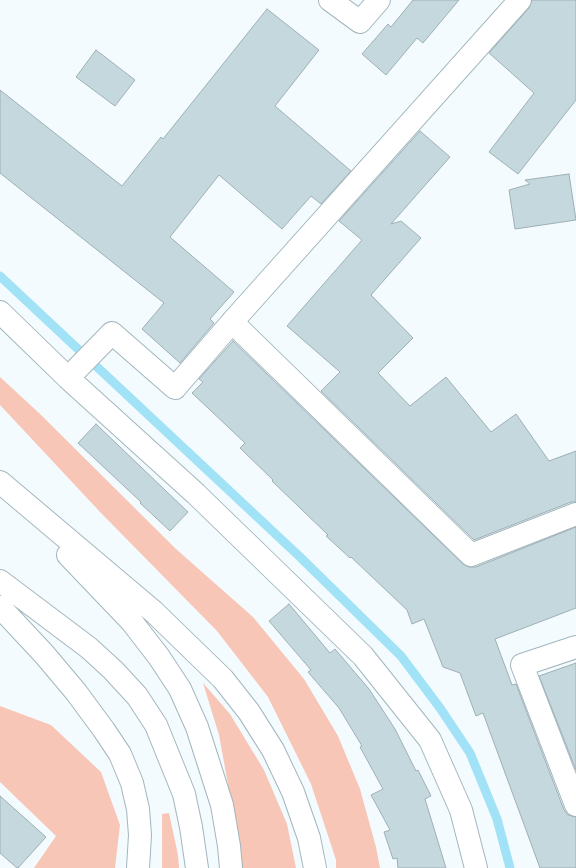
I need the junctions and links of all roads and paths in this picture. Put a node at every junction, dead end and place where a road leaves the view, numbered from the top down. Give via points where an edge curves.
1 (330, 0) edge
2 (379, 0) edge
3 (520, 0) edge
4 (0, 312) edge
5 (232, 322) junction
6 (68, 378) junction
7 (0, 482) edge
8 (0, 485) edge
9 (576, 514) edge
10 (0, 581) edge
11 (0, 607) edge
12 (576, 647) edge
13 (576, 805) edge
14 (138, 868) edge
15 (197, 868) edge
16 (231, 868) edge
17 (315, 868) edge
18 (476, 868) edge

1 - 2 main road via 360,22
3 - 5 main road
4 - 6 main road
5 - 6 main road via 174,388 112,333
5 - 9 main road via 471,555
6 - 18 main road via 196,494 363,656 430,740 461,810
7 - 17 main road via 154,612 223,679 249,712 273,750 293,792 309,838
8 - 16 main road via 132,622 180,689 197,727 222,805
10 - 15 main road via 90,648 137,696 156,725 184,794 192,827
11 - 14 main road via 76,692 120,754 132,783 138,809
12 - 13 main road via 522,665

